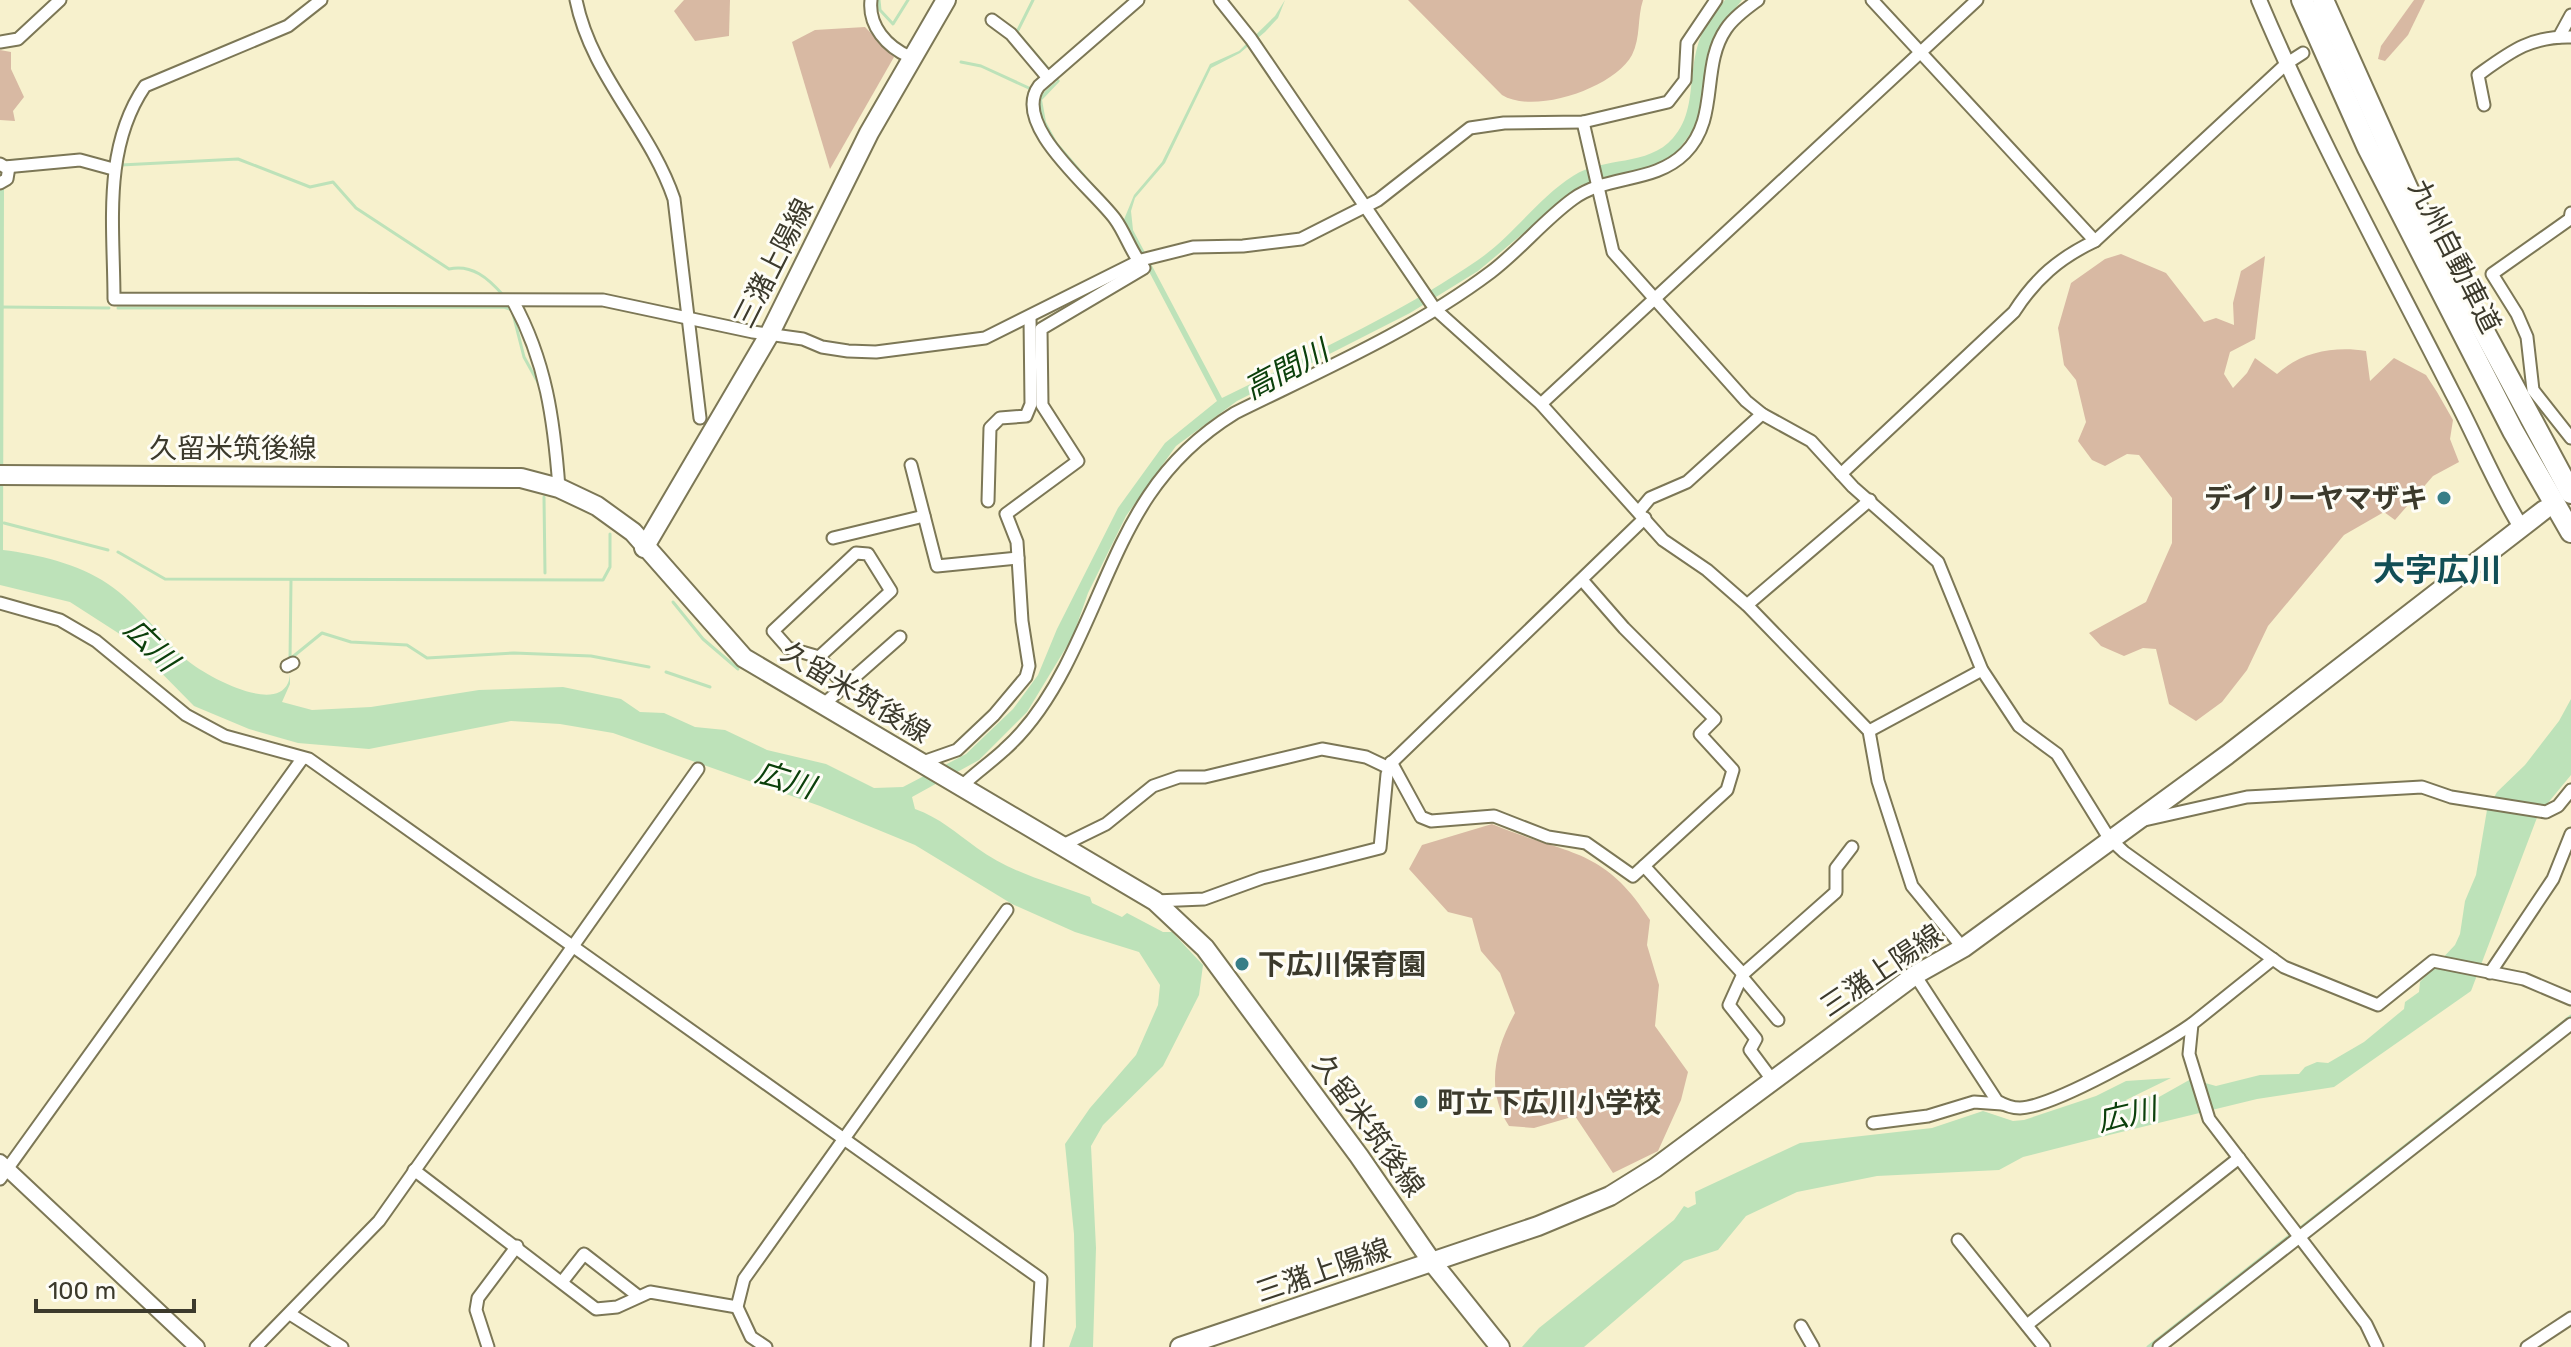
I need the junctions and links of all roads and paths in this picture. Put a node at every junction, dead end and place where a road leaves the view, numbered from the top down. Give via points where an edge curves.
1 (60, 0) edge
2 (321, 0) edge
3 (576, 0) edge
4 (871, 0) edge
5 (946, 0) edge
6 (1138, 0) edge
7 (1220, 0) edge
8 (1716, 0) edge
9 (1758, 0) edge
10 (1872, 0) edge
11 (1977, 0) edge
12 (2259, 0) edge
13 (2302, 0) edge
14 (2323, 0) edge
15 (2571, 15) edge
16 (992, 20) dead end
17 (2565, 37) edge
18 (0, 42) edge
19 (1920, 52) junction
20 (2303, 53) dead end
21 (910, 57) junction
22 (2286, 64) junction
23 (1051, 75) junction
24 (2484, 105) dead end
25 (1583, 122) junction
26 (114, 165) junction
27 (4, 166) edge
28 (2, 183) edge
29 (1596, 185) junction
30 (1363, 206) junction
31 (2571, 213) edge
32 (2095, 241) junction
33 (1143, 260) junction
34 (1653, 300) junction
35 (513, 301) junction
36 (1435, 309) junction
37 (686, 317) junction
38 (1030, 317) junction
39 (769, 335) junction
40 (1541, 404) junction
41 (1762, 414) junction
42 (700, 418) dead end
43 (2571, 438) edge
44 (911, 465) dead end
45 (1841, 474) junction
46 (3, 475) edge
47 (559, 488) junction
48 (2571, 493) edge
49 (1870, 500) junction
50 (988, 501) dead end
51 (2544, 510) dead end
52 (1642, 514) junction
53 (924, 516) junction
54 (2521, 527) junction
55 (2571, 532) edge
56 (833, 538) dead end
57 (644, 548) junction
58 (1018, 558) junction
59 (1583, 581) junction
60 (1747, 605) junction
61 (2, 606) edge
62 (900, 637) dead end
63 (819, 657) junction
64 (1982, 670) junction
65 (845, 686) junction
66 (824, 704) junction
67 (1869, 731) junction
68 (302, 759) junction
69 (924, 766) junction
70 (1389, 768) junction
71 (698, 769) dead end
72 (959, 784) junction
73 (2571, 790) edge
74 (2131, 822) junction
75 (2571, 834) edge
76 (2109, 838) junction
77 (1061, 846) junction
78 (1852, 847) dead end
79 (1644, 866) junction
80 (1155, 901) junction
81 (1007, 910) dead end
82 (573, 945) junction
83 (1963, 948) junction
84 (2273, 959) junction
85 (2488, 973) junction
86 (1915, 975) junction
87 (1743, 976) junction
88 (2571, 999) edge
89 (1778, 1020) dead end
90 (2192, 1024) junction
91 (2571, 1024) edge
92 (1773, 1081) junction
93 (2002, 1104) junction
94 (1873, 1123) dead end
95 (845, 1137) junction
96 (2239, 1158) junction
97 (2, 1170) edge
98 (414, 1170) junction
99 (2297, 1234) junction
100 (1958, 1240) dead end
101 (517, 1246) junction
102 (1432, 1262) junction
103 (562, 1282) junction
104 (638, 1296) junction
105 (737, 1307) junction
106 (290, 1314) junction
107 (2571, 1318) edge
108 (2027, 1325) junction
109 (1801, 1326) dead end
110 (197, 1347) edge
111 (256, 1347) edge
112 (342, 1347) edge
113 (488, 1347) edge
114 (766, 1347) edge
115 (1037, 1347) edge
116 (1180, 1347) edge
117 (1500, 1347) edge
118 (1813, 1347) edge
119 (2044, 1347) edge
120 (2159, 1347) edge
121 (2377, 1347) edge
122 (2527, 1347) edge

1 - 18 street via 18,39
2 - 26 street via 288,26 145,86
3 - 37 street via 602,70 665,173 674,199
4 - 21 street via 873,24 888,43
5 - 21 main road, 三潴上陽線
6 - 23 street
7 - 30 street
8 - 25 street via 1687,43 1685,80 1668,102
9 - 29 street via 1735,18 1719,42 1705,121 1686,153 1667,168
10 - 19 street
11 - 19 street
12 - 22 street
13 - 55 highway, 九州自動車道 via 2368,148 2513,431
14 - 48 highway, 九州自動車道 via 2409,192
15 - 17 street
16 - 23 street
17 - 24 street via 2545,37 2517,48 2478,75
19 - 32 street
19 - 34 street
20 - 22 street
21 - 39 main road, 三潴上陽線
22 - 32 street
22 - 54 street
23 - 33 street via 1033,94 1037,124
25 - 29 street
25 - 30 street via 1470,128
26 - 27 street via 80,160
26 - 35 street via 114,299
27 - 28 street
29 - 34 street via 1613,252
29 - 36 street via 1574,198 1491,272
30 - 33 street via 1301,239 1193,247
30 - 36 street
31 - 43 street via 2570,219 2492,274 2527,337 2533,390
32 - 45 street via 2031,284 2014,312
33 - 38 street
33 - 58 street via 1144,268 1041,329 1042,405 1078,461 1006,514
34 - 40 street
34 - 41 street
35 - 37 street via 603,300
35 - 47 street via 542,365 555,423
36 - 40 street
36 - 72 street via 1235,413 1167,467 1124,534 1053,687 1012,742
37 - 39 street
37 - 42 street
38 - 39 street via 985,338 876,352
38 - 50 street via 1031,404 1026,416 1000,418 990,428
39 - 57 main road, 三潴上陽線
40 - 52 street
41 - 45 street via 1811,441
41 - 52 street via 1687,482 1650,498
44 - 53 street
45 - 49 street
46 - 47 main road, 久留米筑後線 via 475,476 521,478
47 - 57 main road, 久留米筑後線 via 597,506 633,532
49 - 60 street
49 - 64 street via 1938,562
51 - 54 main road, 三潴上陽線
52 - 59 street
52 - 60 street via 1663,540
53 - 56 street
53 - 58 street via 937,566
54 - 74 main road, 三潴上陽線 via 2227,755
57 - 66 main road, 久留米筑後線 via 735,652
58 - 69 street via 1026,677 957,750
59 - 70 street
59 - 79 street via 1715,719 1700,734 1733,770 1727,790
60 - 67 street
61 - 68 street via 60,620 225,736
62 - 65 street
63 - 63 street via 891,591 868,554 856,553 773,631 788,648
63 - 65 street
64 - 67 street
64 - 76 street via 2019,726 2057,754
65 - 66 street
66 - 69 main road, 久留米筑後線
67 - 83 street via 1878,781 1912,886
68 - 82 street
68 - 97 street
69 - 72 main road, 久留米筑後線
70 - 77 street via 1366,757 1322,749 1205,777 1179,777 1153,786 1106,824
70 - 79 street via 1421,817 1431,821 1494,816 1548,837 1586,843 1633,876
70 - 80 street via 1380,848 1262,878 1204,899
71 - 82 street
72 - 77 main road, 久留米筑後線
73 - 74 street via 2546,812 2422,787 2247,797
74 - 76 main road, 三潴上陽線
75 - 85 street via 2553,879
76 - 83 main road, 三潴上陽線
76 - 84 street
77 - 80 main road, 久留米筑後線
78 - 87 street via 1836,868 1836,892
79 - 87 street
80 - 102 main road, 久留米筑後線 via 1205,948
81 - 95 street
82 - 95 street
82 - 98 street
83 - 86 main road, 三潴上陽線
84 - 85 street via 2378,1005 2433,961
84 - 90 street
85 - 88 street via 2545,985
86 - 92 main road, 三潴上陽線
86 - 93 street
87 - 89 street
87 - 92 street via 1729,1005 1756,1039 1750,1050
90 - 93 street via 2079,1086 2023,1108
90 - 96 street via 2189,1054 2208,1115
91 - 99 street
92 - 102 main road, 三潴上陽線 via 1610,1196
93 - 94 street via 1974,1102 1928,1116
95 - 105 street via 744,1279
95 - 115 street via 1041,1279
96 - 99 street
96 - 108 street
97 - 110 street
98 - 101 street
98 - 106 street via 379,1221
99 - 120 street
99 - 121 street via 2366,1324
100 - 108 street
101 - 103 street
101 - 113 street via 478,1298 476,1310
102 - 116 main road, 三潴上陽線
102 - 117 main road, 久留米筑後線
103 - 104 street via 596,1309 617,1307
103 - 104 street via 584,1254
104 - 105 street via 674,1294
105 - 114 street via 751,1337
106 - 111 street
106 - 112 street
107 - 122 street
108 - 119 street
109 - 118 street

